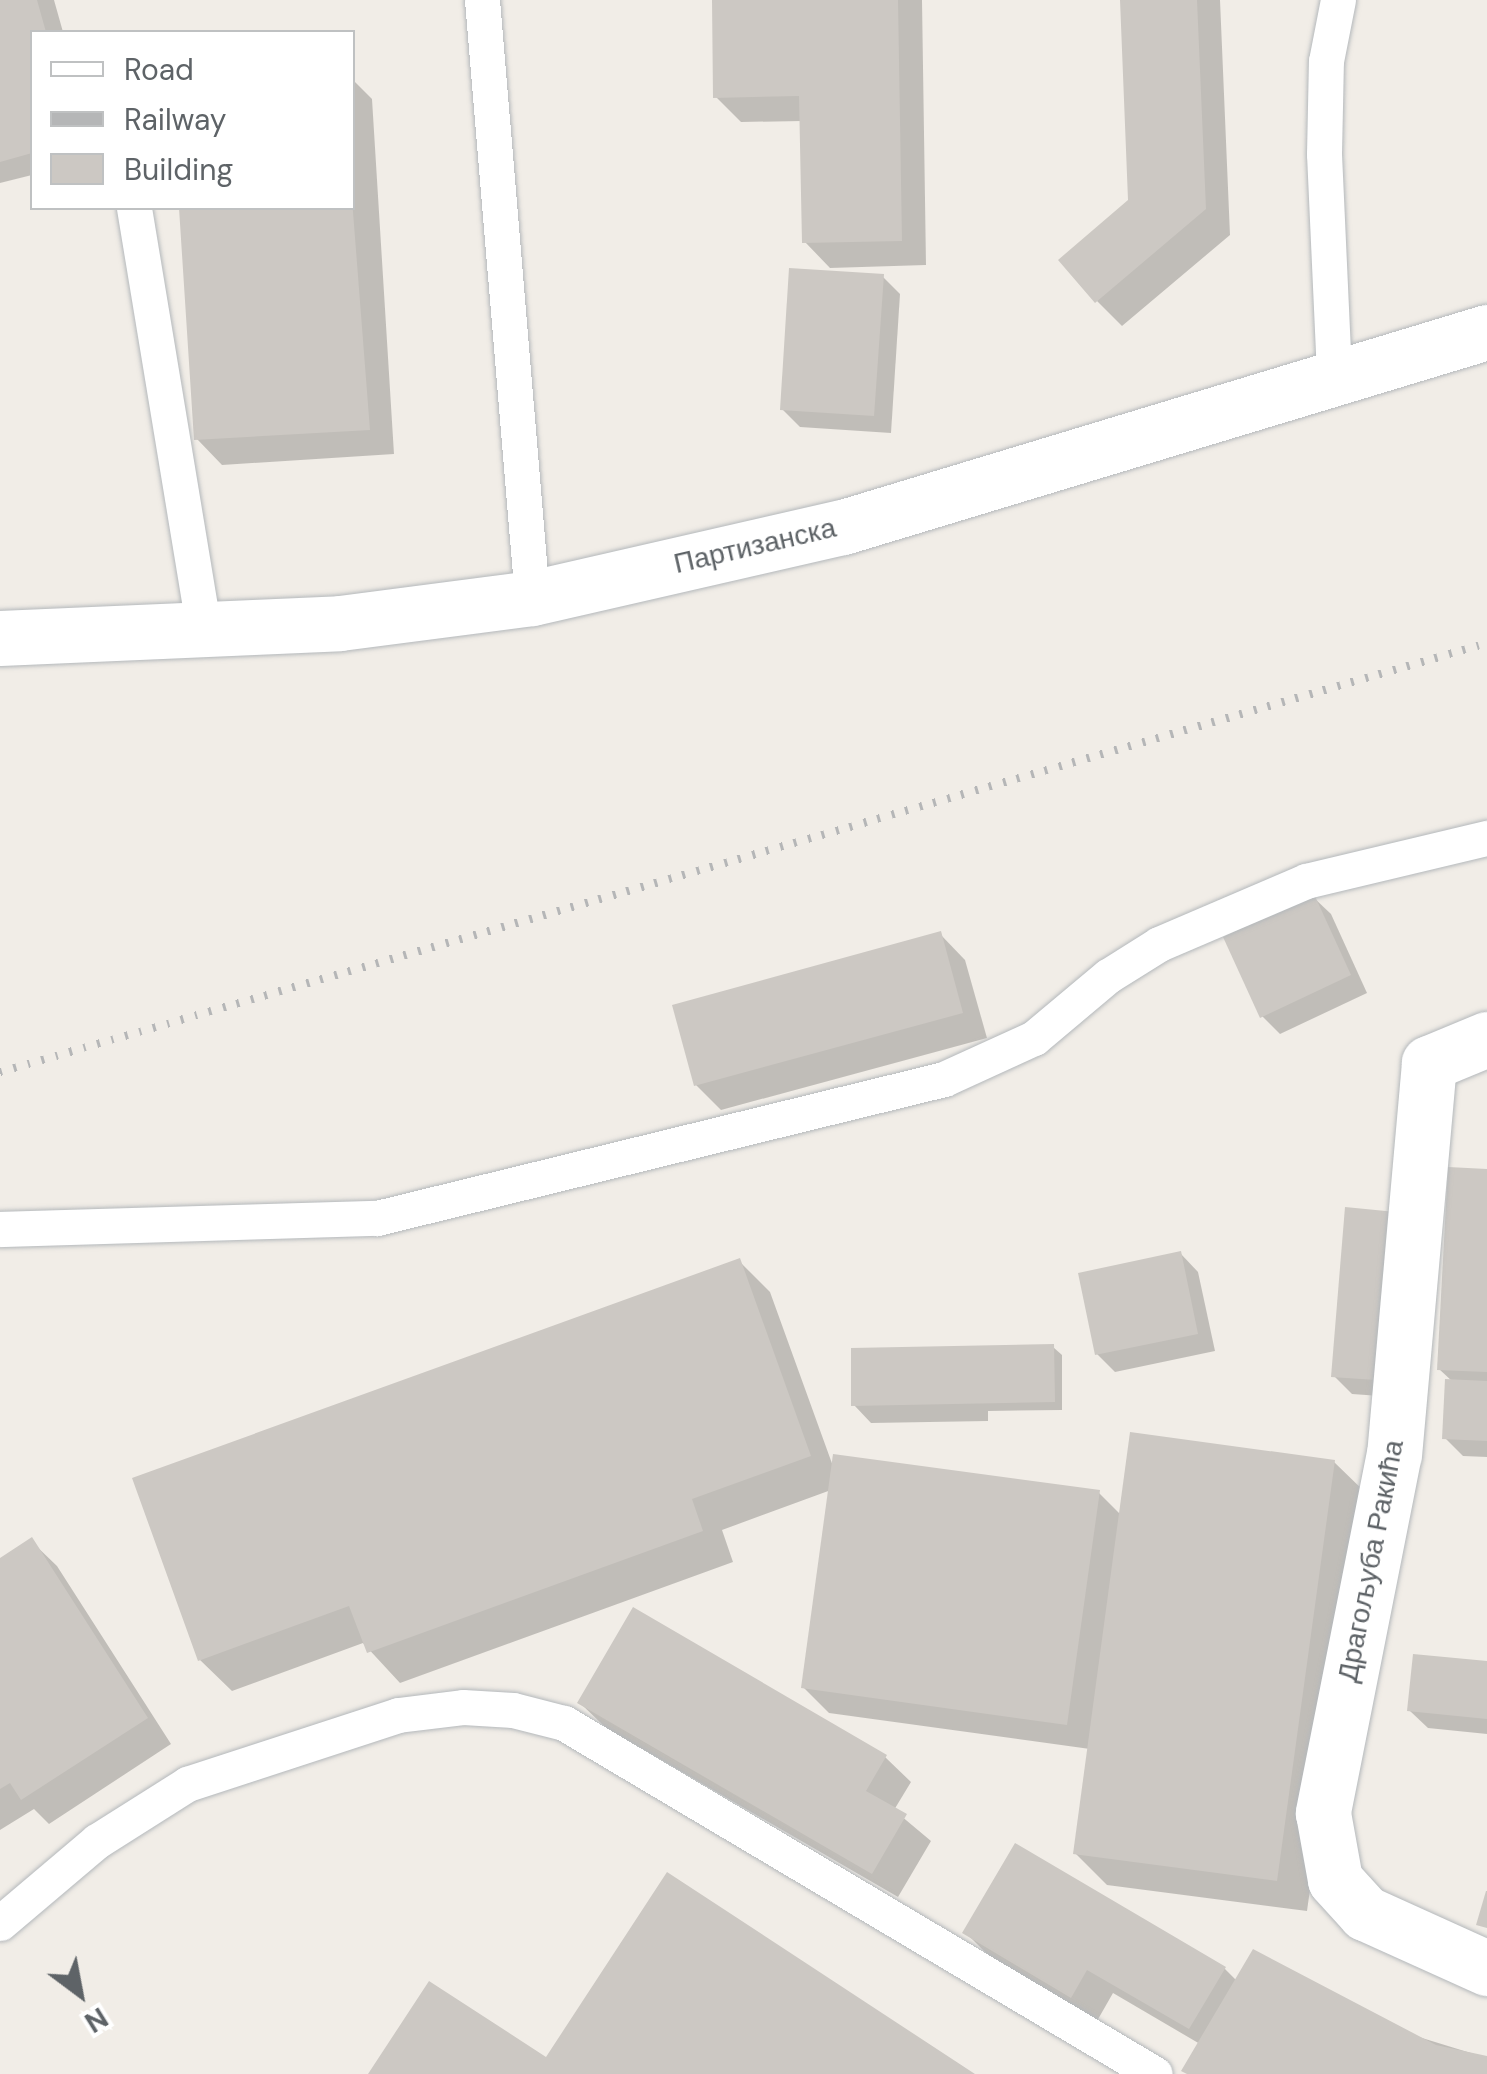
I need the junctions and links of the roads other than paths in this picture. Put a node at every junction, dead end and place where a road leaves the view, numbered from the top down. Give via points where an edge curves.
1 (482, 0) edge
2 (1338, 0) edge
3 (134, 210) edge
4 (1487, 332) edge
5 (1334, 374) junction
6 (532, 598) junction
7 (204, 629) junction
8 (0, 638) edge
9 (1487, 838) edge
10 (1487, 1039) edge
11 (0, 1228) edge
12 (0, 1923) edge
13 (1487, 1968) edge
14 (1155, 2074) edge

1 - 6 lane
2 - 5 lane via 1326,61 1324,154
3 - 7 lane
4 - 5 street, Партизанска
5 - 6 street, Партизанска via 842,527
6 - 7 street, Партизанска via 340,623
7 - 8 street, Партизанска
9 - 11 lane via 1306,881 1159,944 1108,976 1034,1038 944,1079 377,1218
10 - 13 street, Драгољуба Ракића via 1429,1063 1394,1453 1323,1813 1335,1880 1365,1913
12 - 14 lane via 97,1840 186,1784 398,1715 464,1707 513,1710 564,1723

